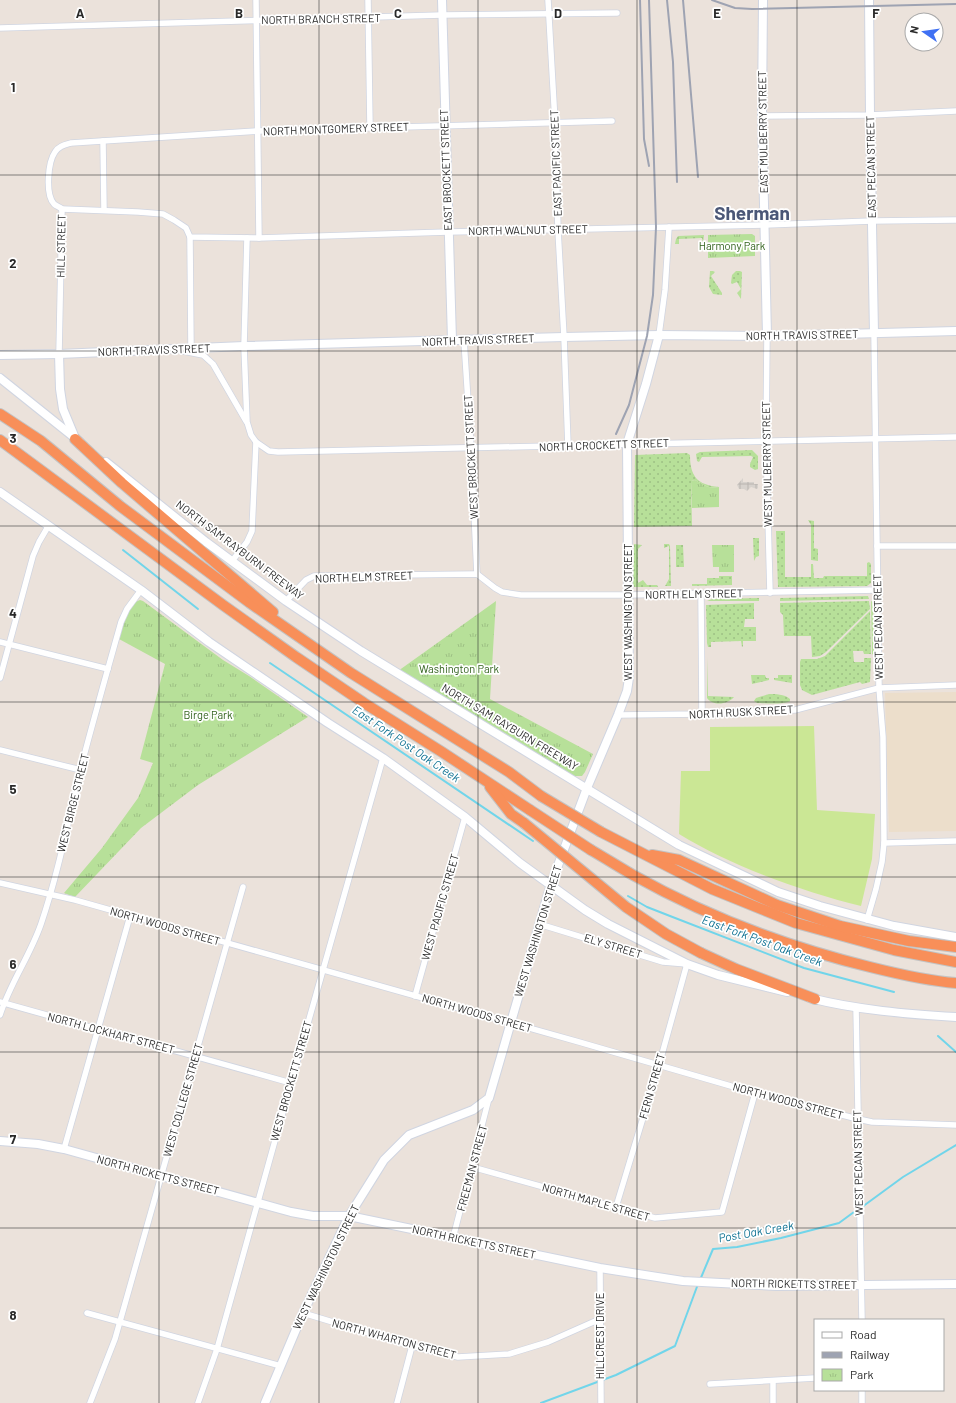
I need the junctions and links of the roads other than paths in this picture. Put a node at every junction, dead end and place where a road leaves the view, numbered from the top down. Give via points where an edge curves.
1 (256, 0) edge
2 (368, 0) edge
3 (442, 0) edge
4 (548, 0) edge
5 (762, 0) edge
6 (869, 0) edge
7 (617, 13) dead end
8 (442, 15) junction
9 (549, 15) junction
10 (368, 18) junction
11 (256, 20) junction
12 (0, 28) edge
13 (956, 112) edge
14 (870, 115) junction
15 (762, 116) junction
16 (612, 121) dead end
17 (555, 122) junction
18 (445, 126) junction
19 (370, 127) junction
20 (258, 131) junction
21 (104, 141) junction
22 (61, 146) joint
23 (62, 209) junction
24 (104, 210) junction
25 (956, 220) edge
26 (872, 221) junction
27 (765, 225) junction
28 (669, 227) junction
29 (558, 230) junction
30 (448, 232) junction
31 (190, 237) junction
32 (247, 238) junction
33 (259, 238) junction
34 (956, 331) edge
35 (874, 333) junction
36 (659, 335) junction
37 (767, 336) junction
38 (564, 337) junction
39 (452, 340) junction
40 (464, 340) junction
41 (244, 346) junction
42 (191, 348) junction
43 (173, 349) junction
44 (60, 354) junction
45 (0, 355) edge
46 (1, 379) edge
47 (0, 414) edge
48 (247, 422) junction
49 (956, 437) edge
50 (75, 438) junction
51 (875, 438) junction
52 (0, 440) edge
53 (766, 441) junction
54 (256, 442) junction
55 (0, 444) edge
56 (627, 444) junction
57 (568, 446) junction
58 (471, 448) junction
59 (18, 454) junction
60 (0, 492) edge
61 (49, 525) junction
62 (877, 546) junction
63 (956, 546) edge
64 (232, 561) junction
65 (477, 574) junction
66 (141, 590) junction
67 (878, 590) junction
68 (701, 593) junction
69 (770, 593) junction
70 (628, 595) junction
71 (286, 601) junction
72 (0, 642) edge
73 (9, 644) junction
74 (312, 646) junction
75 (108, 669) junction
76 (0, 678) edge
77 (956, 686) edge
78 (879, 688) junction
79 (702, 714) junction
80 (618, 715) junction
81 (0, 750) edge
82 (383, 758) junction
83 (81, 770) junction
84 (483, 780) junction
85 (587, 788) junction
86 (465, 818) junction
87 (956, 841) edge
88 (884, 843) junction
89 (639, 853) junction
90 (0, 883) edge
91 (551, 885) junction
92 (243, 887) dead end
93 (50, 894) junction
94 (130, 916) junction
95 (868, 920) junction
96 (539, 924) junction
97 (956, 937) edge
98 (227, 943) junction
99 (956, 947) edge
100 (956, 962) edge
101 (687, 964) junction
102 (323, 970) junction
103 (956, 983) edge
104 (415, 996) junction
105 (815, 999) junction
106 (2, 1002) edge
107 (856, 1007) junction
108 (0, 1015) edge
109 (956, 1017) edge
110 (511, 1023) junction
111 (98, 1030) junction
112 (195, 1056) junction
113 (659, 1065) junction
114 (291, 1083) junction
115 (755, 1093) junction
116 (489, 1098) junction
117 (858, 1119) junction
118 (956, 1125) edge
119 (0, 1141) edge
120 (64, 1149) junction
121 (472, 1167) junction
122 (162, 1176) junction
123 (258, 1202) junction
124 (616, 1207) junction
125 (349, 1216) junction
126 (453, 1238) junction
127 (600, 1268) junction
128 (956, 1284) edge
129 (862, 1285) junction
130 (303, 1313) junction
131 (87, 1314) dead end
132 (600, 1319) junction
133 (862, 1319) edge
134 (120, 1322) junction
135 (412, 1346) junction
136 (217, 1349) junction
137 (281, 1366) junction
138 (814, 1378) edge
139 (773, 1381) junction
140 (710, 1384) dead end
141 (862, 1391) edge
142 (601, 1400) edge
143 (90, 1403) edge
144 (198, 1403) edge
145 (265, 1403) edge
146 (397, 1403) edge
147 (773, 1403) edge
148 (862, 1403) edge

1 - 11 street
2 - 10 street
3 - 8 main road, EAST BROCKETT STREET
4 - 9 street, EAST PACIFIC STREET
5 - 15 main road, EAST MULBERRY STREET
6 - 14 main road, EAST PECAN STREET
7 - 9 street, NORTH BRANCH STREET
8 - 9 street, NORTH BRANCH STREET
8 - 10 street, NORTH BRANCH STREET
8 - 18 main road, EAST BROCKETT STREET
9 - 17 street, EAST PACIFIC STREET
10 - 11 street, NORTH BRANCH STREET
10 - 19 street
11 - 12 street, NORTH BRANCH STREET
11 - 20 street
13 - 14 street
14 - 15 street
14 - 26 main road, EAST PECAN STREET
15 - 27 main road, EAST MULBERRY STREET
16 - 17 street, NORTH MONTGOMERY STREET
17 - 18 street, NORTH MONTGOMERY STREET
17 - 29 street, EAST PACIFIC STREET
18 - 19 street, NORTH MONTGOMERY STREET
18 - 30 main road, EAST BROCKETT STREET
19 - 20 street, NORTH MONTGOMERY STREET
20 - 21 street, NORTH MONTGOMERY STREET
20 - 33 street
21 - 22 street, NORTH MONTGOMERY STREET via 70,142
21 - 24 street
22 - 23 street, HILL STREET via 54,152 49,174 50,194 54,203
23 - 24 street
23 - 44 street, HILL STREET
24 - 31 street via 163,214 186,228
25 - 26 street, NORTH WALNUT STREET
26 - 27 street, NORTH WALNUT STREET
26 - 35 main road, EAST PECAN STREET
27 - 28 street, NORTH WALNUT STREET
27 - 37 main road, EAST MULBERRY STREET
28 - 29 street, NORTH WALNUT STREET
28 - 36 street
29 - 30 street, NORTH WALNUT STREET
29 - 38 street, EAST PACIFIC STREET
30 - 33 street, NORTH WALNUT STREET
30 - 39 main road, EAST BROCKETT STREET
31 - 32 street, NORTH WALNUT STREET
31 - 42 street
32 - 33 street, NORTH WALNUT STREET
32 - 41 street
34 - 35 main road, NORTH TRAVIS STREET
35 - 37 main road, NORTH TRAVIS STREET
35 - 51 street, WEST PECAN STREET
36 - 37 main road, NORTH TRAVIS STREET
36 - 38 main road, NORTH TRAVIS STREET
36 - 56 main road, WEST WASHINGTON STREET
37 - 53 street, WEST MULBERRY STREET
38 - 40 main road, NORTH TRAVIS STREET
38 - 57 street, EAST PACIFIC STREET
39 - 40 main road, NORTH TRAVIS STREET
39 - 41 main road, NORTH TRAVIS STREET
40 - 58 street, WEST BROCKETT STREET
41 - 42 main road, NORTH TRAVIS STREET
41 - 48 street
42 - 43 main road, NORTH TRAVIS STREET
43 - 44 main road, NORTH TRAVIS STREET
43 - 48 street via 203,355 213,364
44 - 45 main road, NORTH TRAVIS STREET
44 - 50 main road via 63,409
46 - 50 main road, NORTH SAM RAYBURN FREEWAY
47 - 74 highway via 41,442 120,506 250,603
48 - 54 street
49 - 51 street, NORTH CROCKETT STREET
50 - 64 main road, NORTH SAM RAYBURN FREEWAY
50 - 74 highway via 122,483
51 - 53 street, NORTH CROCKETT STREET
51 - 62 street, WEST PECAN STREET
52 - 59 highway
53 - 56 street, NORTH CROCKETT STREET
53 - 69 street, WEST MULBERRY STREET
54 - 58 street, NORTH CROCKETT STREET via 270,451 278,452
54 - 64 street via 252,531
55 - 59 highway
56 - 57 street, NORTH CROCKETT STREET
56 - 70 main road, WEST WASHINGTON STREET
57 - 58 street, NORTH CROCKETT STREET
58 - 65 street, WEST BROCKETT STREET
59 - 84 highway via 296,657
60 - 61 main road
61 - 66 main road
61 - 73 street via 33,556
62 - 63 street
62 - 67 street, WEST PECAN STREET
64 - 71 main road, NORTH SAM RAYBURN FREEWAY
65 - 70 street, NORTH ELM STREET via 502,592 521,596
65 - 71 street, NORTH ELM STREET via 314,576 306,580
66 - 75 street, WEST BIRGE STREET via 126,609
66 - 82 main road via 209,642
67 - 69 street, NORTH ELM STREET
67 - 78 street, WEST PECAN STREET
68 - 69 street, NORTH ELM STREET
68 - 70 street, NORTH ELM STREET
68 - 79 street
70 - 80 main road, WEST WASHINGTON STREET via 629,678
71 - 85 main road, NORTH SAM RAYBURN FREEWAY via 361,651
72 - 73 street
73 - 75 street
73 - 76 street
74 - 89 highway, bridge via 376,690 509,772 541,796
75 - 83 street, WEST BIRGE STREET
77 - 78 street, NORTH RUSK STREET
78 - 79 street, NORTH RUSK STREET via 795,710
78 - 88 street, WEST PECAN STREET via 883,737
79 - 80 street, NORTH RUSK STREET
80 - 85 main road, WEST WASHINGTON STREET
81 - 83 street
82 - 86 main road
82 - 102 street, WEST BROCKETT STREET
83 - 93 street, WEST BIRGE STREET
84 - 103 highway, bridge via 633,875 720,916 792,945 851,962 894,973
84 - 105 highway, bridge via 511,814 626,906 666,934 736,969
85 - 91 main road, WEST WASHINGTON STREET
85 - 95 main road, NORTH SAM RAYBURN FREEWAY via 679,845 738,874 778,892
86 - 91 main road
86 - 104 street, WEST PACIFIC STREET
87 - 88 street
88 - 95 street, WEST PECAN STREET
89 - 99 highway via 679,860 777,905 840,926 909,941
89 - 100 highway via 712,889 796,923 894,950
90 - 93 street, NORTH WOODS STREET
91 - 96 main road, WEST WASHINGTON STREET
91 - 101 main road via 608,924
92 - 98 street, WEST COLLEGE STREET
93 - 94 street, NORTH WOODS STREET
93 - 106 street, WEST BIRGE STREET via 40,926
94 - 98 street, NORTH WOODS STREET
94 - 111 street
95 - 97 main road, NORTH SAM RAYBURN FREEWAY
96 - 101 street, ELY STREET via 663,962
96 - 110 main road, WEST WASHINGTON STREET
98 - 102 street, NORTH WOODS STREET
98 - 112 street, WEST COLLEGE STREET
101 - 105 main road via 718,975
101 - 113 street, FERN STREET
102 - 104 street, NORTH WOODS STREET
102 - 114 street, WEST BROCKETT STREET
104 - 110 street, NORTH WOODS STREET
105 - 107 main road
106 - 108 street, WEST BIRGE STREET
106 - 111 street, NORTH LOCKHART STREET
107 - 109 main road
107 - 117 street, WEST PECAN STREET
110 - 113 street, NORTH WOODS STREET
110 - 116 main road, WEST WASHINGTON STREET
111 - 112 street, NORTH LOCKHART STREET
111 - 120 street
112 - 114 street, NORTH LOCKHART STREET
112 - 122 street, WEST COLLEGE STREET
113 - 115 street, NORTH WOODS STREET
113 - 124 street, FERN STREET
114 - 123 street, WEST BROCKETT STREET
115 - 117 street, NORTH WOODS STREET
115 - 124 street, NORTH MAPLE STREET via 722,1212 655,1218
116 - 121 street, FREEMAN STREET
116 - 125 main road, WEST WASHINGTON STREET via 473,1110 409,1135 384,1160
117 - 118 street, NORTH WOODS STREET via 872,1122
117 - 129 street, WEST PECAN STREET
119 - 120 main road, NORTH RICKETTS STREET
120 - 122 main road, NORTH RICKETTS STREET
121 - 124 street, NORTH MAPLE STREET
121 - 126 street, FREEMAN STREET
122 - 123 main road, NORTH RICKETTS STREET
122 - 134 street, WEST COLLEGE STREET
123 - 125 main road, NORTH RICKETTS STREET via 313,1216
123 - 136 street, WEST BROCKETT STREET
125 - 126 main road, NORTH RICKETTS STREET
125 - 130 main road, WEST WASHINGTON STREET
126 - 127 main road, NORTH RICKETTS STREET
127 - 129 main road, NORTH RICKETTS STREET via 683,1281 776,1286
127 - 132 street, HILLCREST DRIVE
128 - 129 main road, NORTH RICKETTS STREET
129 - 133 street, WEST PECAN STREET
130 - 135 street, NORTH WHARTON STREET
130 - 137 main road, WEST WASHINGTON STREET
131 - 134 street
132 - 135 street, NORTH WHARTON STREET via 548,1342 509,1354 458,1357
132 - 142 street, HILLCREST DRIVE
134 - 136 street
134 - 143 street, WEST COLLEGE STREET via 106,1366
135 - 146 street
136 - 137 street
136 - 144 street, WEST BROCKETT STREET
137 - 145 main road, WEST WASHINGTON STREET
138 - 139 street
139 - 140 street
139 - 147 street
141 - 148 street

